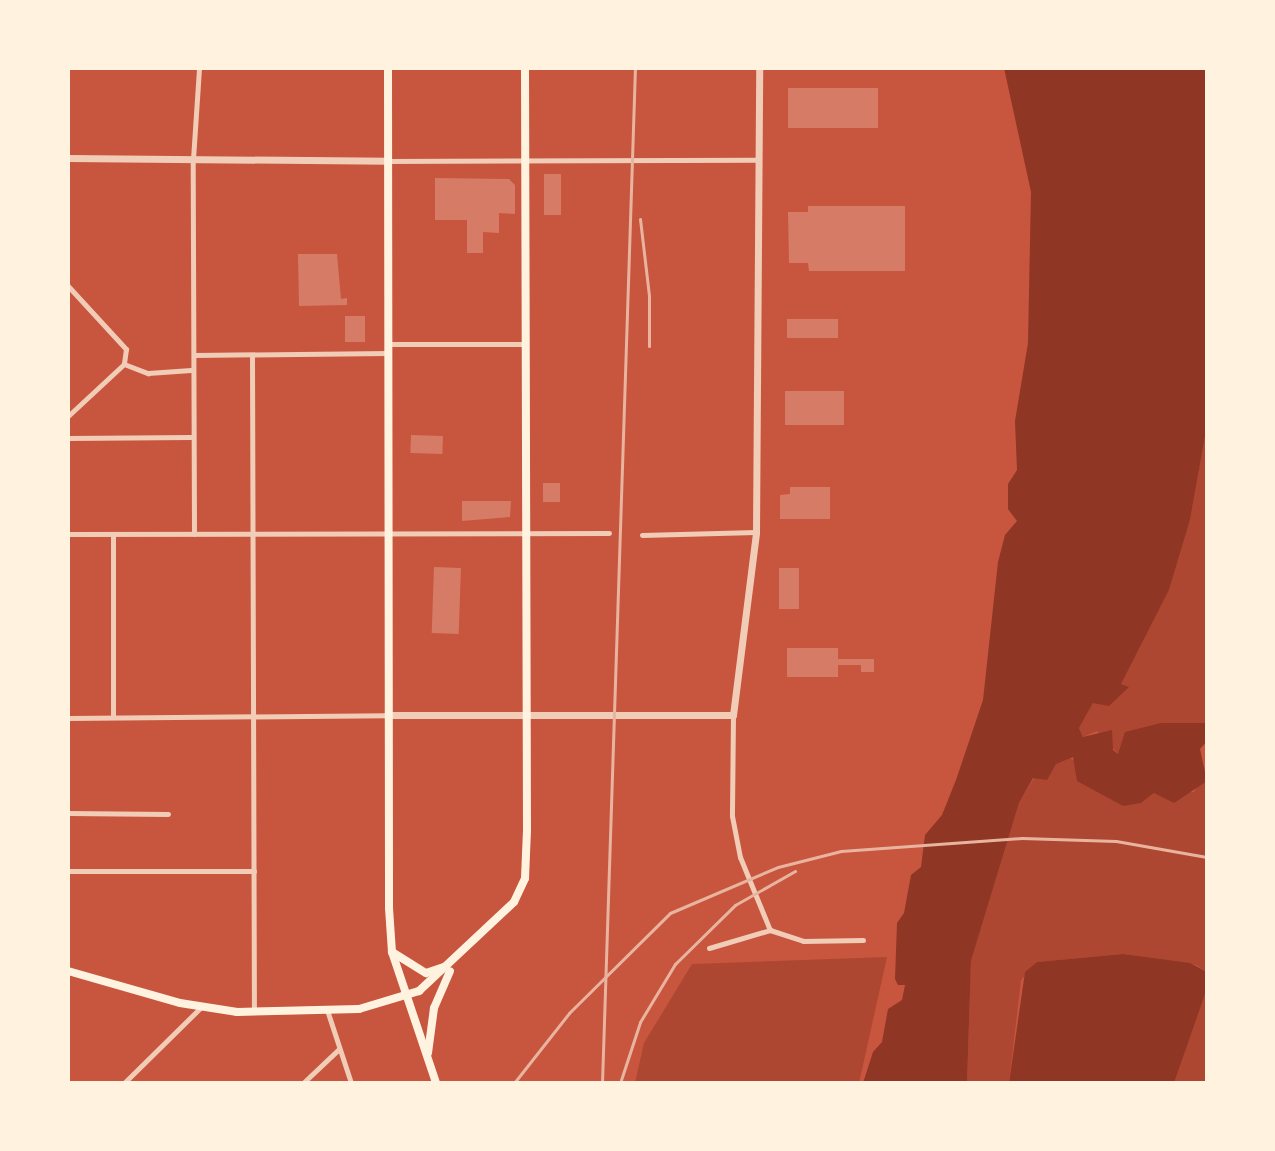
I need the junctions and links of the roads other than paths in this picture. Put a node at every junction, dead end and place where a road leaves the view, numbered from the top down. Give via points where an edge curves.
1 (199, 68) edge
2 (388, 68) edge
3 (525, 68) edge
4 (759, 68) edge
5 (68, 158) edge
6 (193, 159) junction
7 (525, 160) junction
8 (758, 160) junction
9 (388, 161) junction
10 (68, 286) edge
11 (526, 344) junction
12 (389, 349) junction
13 (194, 355) junction
14 (252, 355) junction
15 (124, 364) junction
16 (191, 370) junction
17 (68, 416) edge
18 (191, 437) junction
19 (68, 438) edge
20 (389, 532) junction
21 (756, 532) junction
22 (527, 533) junction
23 (609, 533) dead end
24 (68, 534) edge
25 (113, 534) junction
26 (194, 534) junction
27 (642, 535) dead end
28 (253, 536) junction
29 (527, 713) junction
30 (387, 715) junction
31 (733, 715) junction
32 (253, 716) junction
33 (68, 718) edge
34 (113, 718) junction
35 (68, 813) edge
36 (168, 814) dead end
37 (68, 871) edge
38 (254, 871) junction
39 (770, 930) junction
40 (863, 940) dead end
41 (709, 948) dead end
42 (392, 952) junction
43 (454, 963) junction
44 (68, 971) edge
45 (407, 999) junction
46 (201, 1007) junction
47 (254, 1012) junction
48 (328, 1013) junction
49 (339, 1049) junction
50 (428, 1058) junction
51 (124, 1083) edge
52 (303, 1083) edge
53 (351, 1083) edge
54 (436, 1083) edge

1 - 6 street
2 - 9 main road
3 - 7 main road
4 - 8 street
5 - 6 street
6 - 9 street
6 - 13 street
7 - 8 street
7 - 9 street
7 - 11 main road
8 - 21 street
9 - 12 main road
10 - 15 street via 126,349
11 - 12 street
11 - 22 main road
12 - 14 street
12 - 20 main road
13 - 14 street
13 - 16 street
14 - 28 street
15 - 16 street via 148,373
15 - 17 street
16 - 18 street
18 - 19 street
18 - 26 street
20 - 22 street
20 - 28 street
20 - 30 main road
21 - 27 street
21 - 31 street
22 - 23 street
22 - 29 main road
24 - 25 street
25 - 26 street
25 - 34 street
26 - 28 street
28 - 32 street
29 - 30 street
29 - 31 street
29 - 43 main road via 525,878 498,922
30 - 32 street
30 - 42 main road
31 - 39 street via 732,816 737,848
32 - 34 street
32 - 38 street
33 - 34 street
35 - 36 street
37 - 38 street
38 - 47 street
39 - 40 street via 803,941
39 - 41 street
42 - 43 main road via 426,973
42 - 45 main road
43 - 45 main road
43 - 50 main road via 434,1008
44 - 46 main road
45 - 48 main road
45 - 50 main road
46 - 47 main road
46 - 51 street
47 - 48 main road
48 - 49 street
49 - 52 street
49 - 53 street
50 - 54 main road

